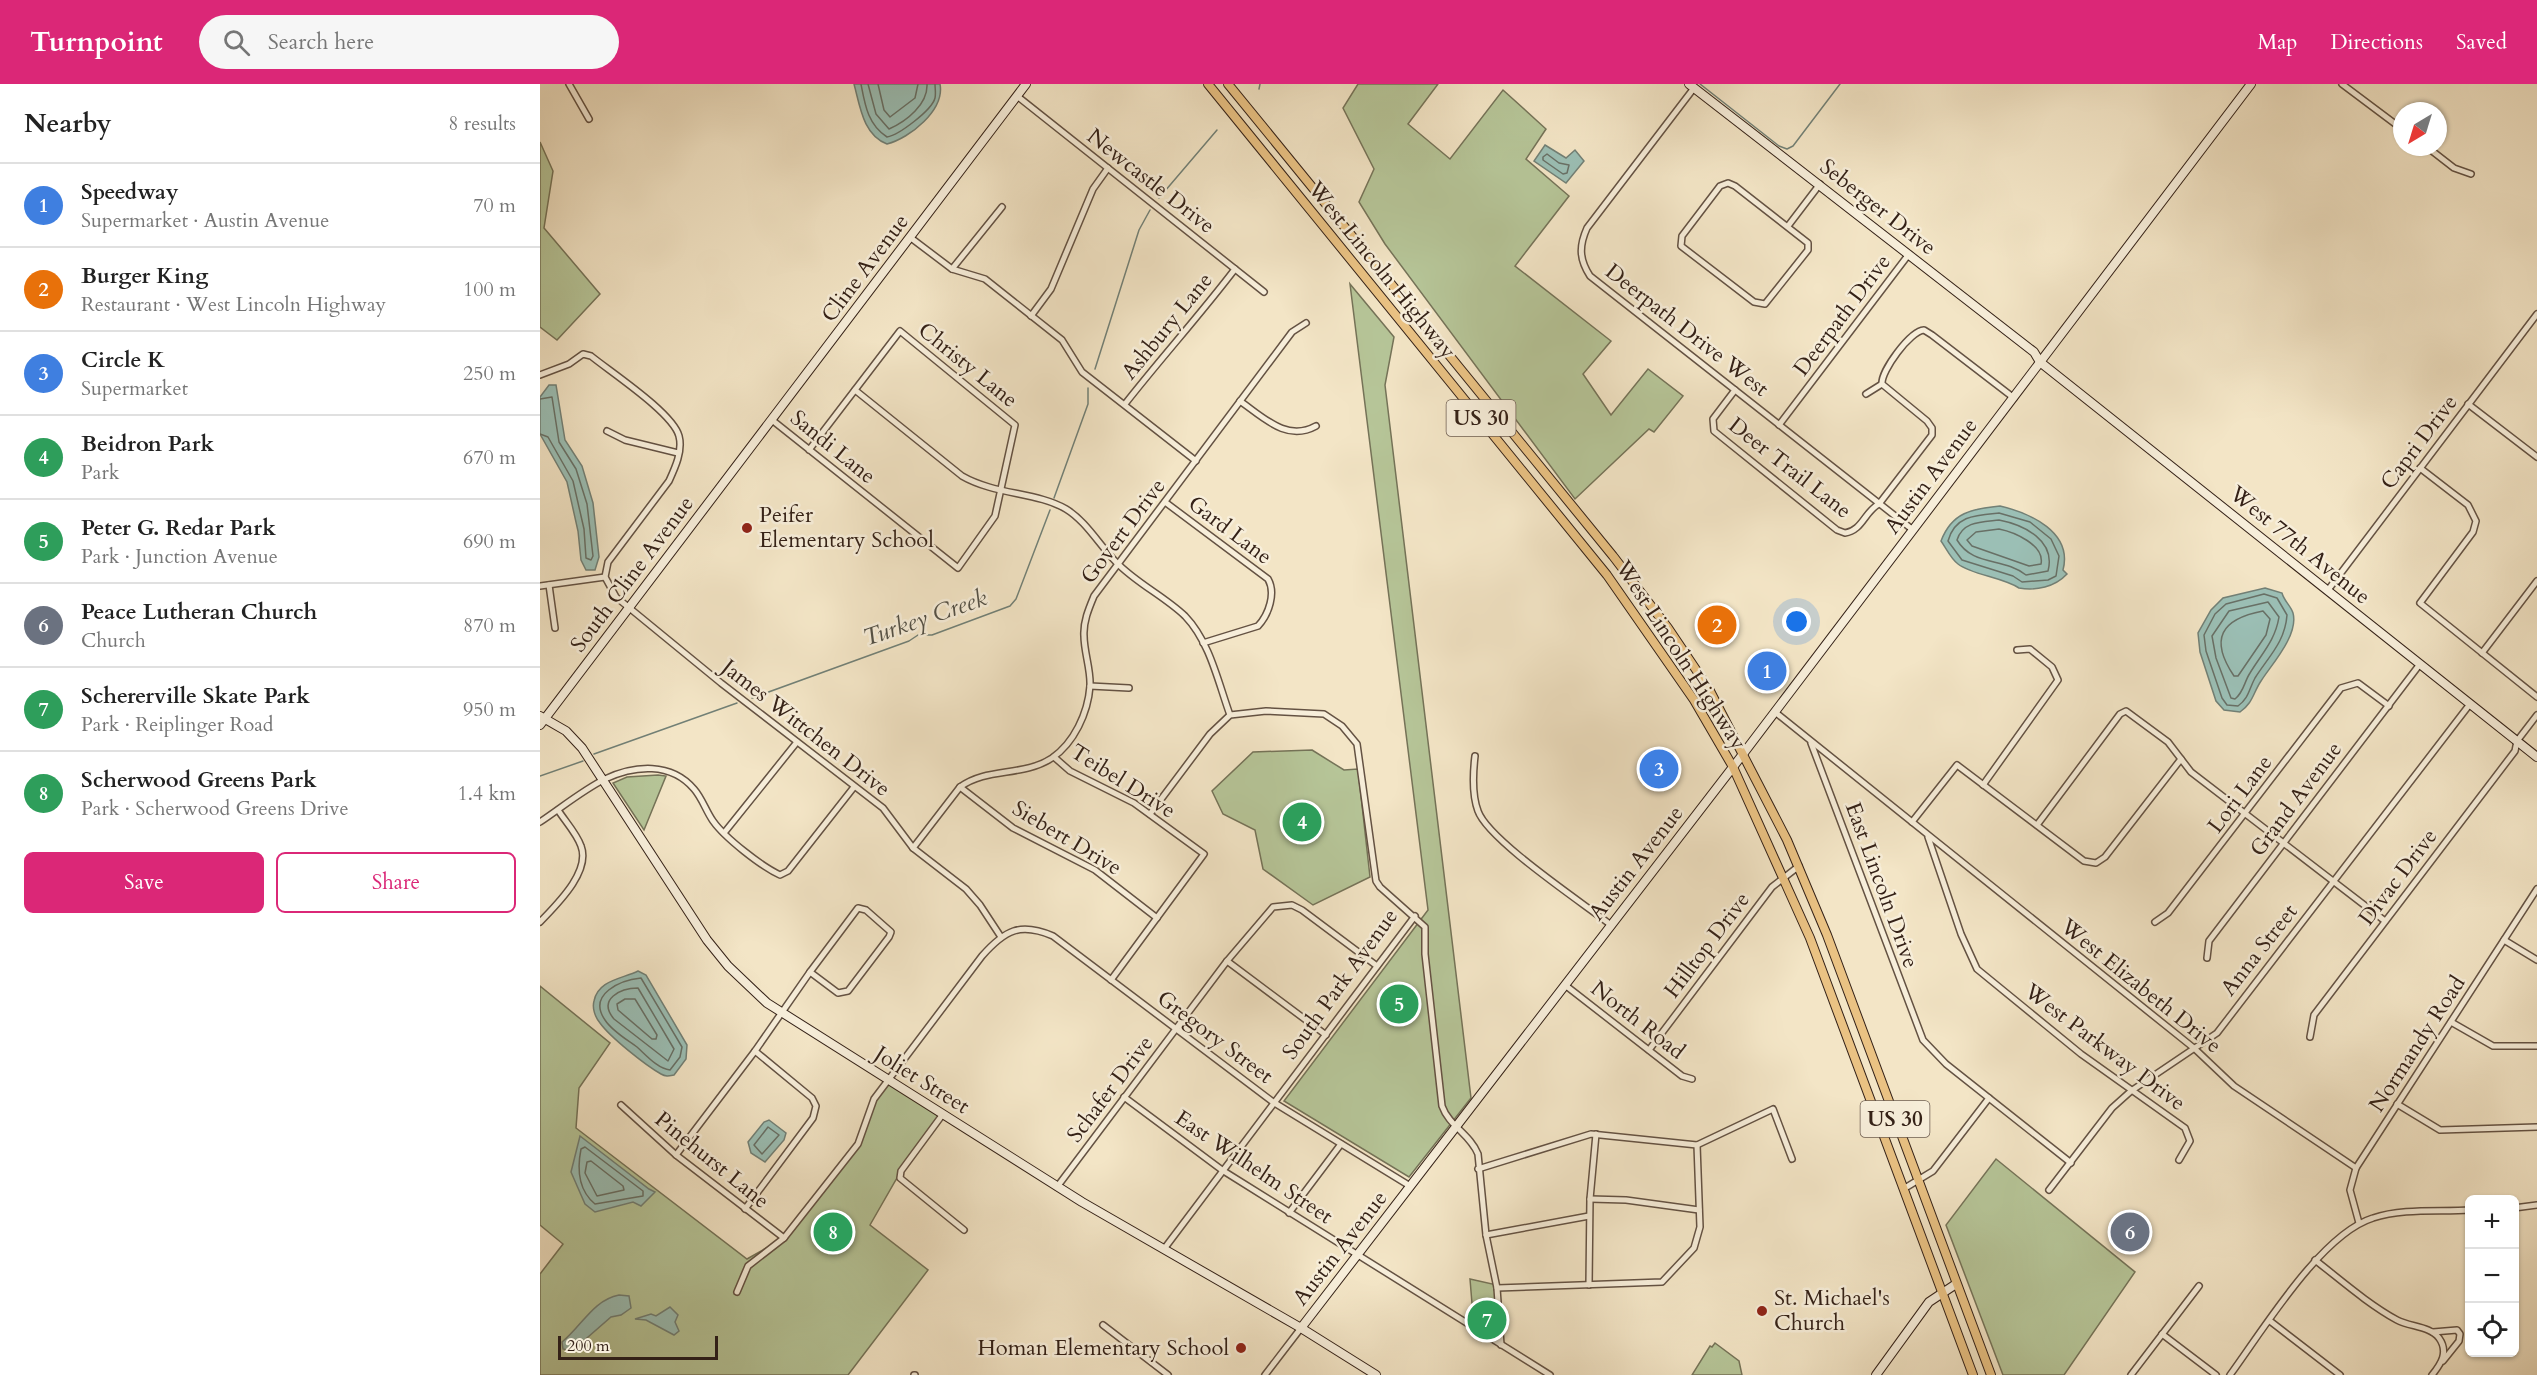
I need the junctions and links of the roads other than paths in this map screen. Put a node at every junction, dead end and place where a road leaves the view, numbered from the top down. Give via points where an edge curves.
1 (569, 84) edge
2 (1026, 84) edge
3 (1208, 84) edge
4 (1228, 84) edge
5 (2251, 84) edge
6 (2342, 84) edge
7 (1691, 86) edge
8 (1017, 96) junction
9 (589, 119) dead end
10 (2393, 122) edge
11 (2439, 156) edge
12 (1108, 168) junction
13 (2471, 174) dead end
14 (1820, 184) junction
15 (1002, 207) dead end
16 (1788, 226) junction
17 (911, 238) junction
18 (1910, 253) junction
19 (952, 269) junction
20 (1235, 269) junction
21 (1264, 292) dead end
22 (2537, 314) edge
23 (1031, 316) junction
24 (1306, 323) dead end
25 (2040, 362) junction
26 (540, 375) edge
27 (1882, 384) junction
28 (855, 390) junction
29 (1735, 390) junction
30 (1866, 394) dead end
31 (2014, 398) junction
32 (1240, 401) junction
33 (1125, 404) junction
34 (2468, 404) junction
35 (772, 420) junction
36 (1779, 425) junction
37 (1316, 426) dead end
38 (607, 431) dead end
39 (2537, 446) edge
40 (809, 450) junction
41 (678, 453) junction
42 (2534, 455) edge
43 (1196, 461) junction
44 (2420, 468) junction
45 (731, 474) joint
46 (1001, 492) junction
47 (1165, 502) junction
48 (1879, 504) junction
49 (1912, 530) junction
50 (1118, 564) junction
51 (605, 577) junction
52 (2537, 581) edge
53 (549, 585) junction
54 (540, 586) edge
55 (2328, 590) junction
56 (628, 608) junction
57 (555, 628) dead end
58 (1203, 643) junction
59 (2017, 650) dead end
60 (2482, 653) junction
61 (2420, 664) junction
62 (1090, 686) junction
63 (1129, 688) dead end
64 (2537, 697) edge
65 (2470, 704) junction
66 (2389, 706) junction
67 (1775, 712) junction
68 (1230, 715) junction
69 (2537, 715) edge
70 (543, 717) edge
71 (540, 725) edge
72 (1811, 741) junction
73 (2517, 741) junction
74 (797, 742) junction
75 (1743, 754) junction
76 (1475, 756) dead end
77 (1054, 757) junction
78 (2537, 757) edge
79 (2181, 759) junction
80 (1733, 767) junction
81 (604, 780) junction
82 (1983, 785) junction
83 (854, 787) junction
84 (960, 787) junction
85 (558, 810) junction
86 (1150, 814) junction
87 (2246, 814) junction
88 (540, 822) edge
89 (1912, 822) junction
90 (2037, 825) junction
91 (724, 833) junction
92 (1928, 835) junction
93 (2283, 843) junction
94 (913, 848) junction
95 (1799, 866) junction
96 (1784, 875) junction
97 (2334, 882) junction
98 (2537, 889) edge
99 (1415, 916) junction
100 (1157, 918) junction
101 (2385, 921) junction
102 (540, 922) edge
103 (2155, 922) dead end
104 (1611, 925) junction
105 (1001, 937) junction
106 (2504, 940) junction
107 (2207, 958) dead end
108 (2537, 960) edge
109 (1227, 961) junction
110 (1377, 966) junction
111 (810, 972) junction
112 (1111, 980) junction
113 (1565, 985) junction
114 (780, 1012) junction
115 (2451, 1022) junction
116 (1176, 1030) junction
117 (1326, 1035) junction
118 (2310, 1036) dead end
119 (2537, 1046) edge
120 (2195, 1048) junction
121 (1649, 1050) junction
122 (755, 1051) junction
123 (1692, 1079) dead end
124 (888, 1080) junction
125 (2131, 1091) junction
126 (1125, 1097) junction
127 (1989, 1098) junction
128 (1273, 1102) junction
129 (2397, 1104) junction
130 (621, 1105) dead end
131 (943, 1114) junction
132 (1456, 1126) junction
133 (2537, 1126) edge
134 (1596, 1134) junction
135 (1341, 1144) junction
136 (1697, 1145) junction
137 (676, 1155) junction
138 (1792, 1159) dead end
139 (2178, 1160) dead end
140 (2070, 1163) junction
141 (2356, 1168) junction
142 (1478, 1169) junction
143 (1222, 1170) junction
144 (1917, 1180) junction
145 (1057, 1186) junction
146 (1410, 1186) junction
147 (1905, 1188) junction
148 (2049, 1190) dead end
149 (1590, 1199) junction
150 (2537, 1205) edge
151 (2519, 1207) edge
152 (745, 1209) junction
153 (1699, 1210) junction
154 (2465, 1210) edge
155 (1289, 1213) junction
156 (1589, 1216) junction
157 (2359, 1223) junction
158 (964, 1230) dead end
159 (1486, 1235) junction
160 (784, 1238) junction
161 (1164, 1250) junction
162 (1357, 1255) junction
163 (2315, 1260) junction
164 (1956, 1284) junction
165 (1589, 1285) junction
166 (2199, 1286) dead end
167 (1497, 1288) junction
168 (737, 1292) dead end
169 (1941, 1292) junction
170 (2270, 1322) junction
171 (1103, 1325) dead end
172 (1300, 1328) junction
173 (2433, 1332) junction
174 (2162, 1334) junction
175 (1501, 1345) junction
176 (2440, 1365) junction
177 (1168, 1375) edge
178 (1265, 1375) edge
179 (1376, 1375) edge
180 (1550, 1375) edge
181 (1876, 1375) edge
182 (1973, 1375) edge
183 (1990, 1375) edge
184 (2131, 1375) edge
185 (2216, 1375) edge
186 (2230, 1375) edge
187 (2340, 1375) edge
188 (2432, 1375) edge

1 - 9 street
2 - 8 street, Cline Avenue
3 - 80 main road, West Lincoln Highway / US 30 via 1607,574 1694,700
4 - 75 main road, West Lincoln Highway / US 30 via 1613,556 1709,689
5 - 25 street, Austin Avenue
6 - 10 street
7 - 14 street, Seberger Drive
7 - 29 street, Deerpath Drive West via 1587,228 1581,257 1590,276
8 - 12 street, Newcastle Drive
8 - 17 street, Cline Avenue
11 - 13 street via 2454,168
12 - 20 street, Newcastle Drive
12 - 23 street via 1093,189 1055,281
14 - 16 street
14 - 18 street, Seberger Drive
15 - 19 street
16 - 16 street via 1728,183 1720,186 1679,241 1684,249 1759,305 1768,301 1808,250 1808,243
17 - 19 street
17 - 35 street, Cline Avenue
18 - 25 street, Seberger Drive via 2034,352
18 - 36 street, Deerpath Drive
19 - 23 street via 985,279
20 - 21 street, Newcastle Drive
20 - 33 street, Ashbury Lane
22 - 34 street, Capri Drive
23 - 33 street via 1062,340 1082,372
24 - 32 street, Govert Drive via 1292,332
25 - 31 street, Austin Avenue
25 - 55 street, West 77th Avenue
26 - 41 street via 583,354 591,356 668,418 680,439
27 - 30 street
27 - 31 street via 1884,372 1911,336 1924,330
27 - 48 street via 1927,421 1932,435
28 - 40 street
28 - 46 street via 962,476
28 - 46 street, Christy Lane via 900,331 1015,425
29 - 36 street, Deerpath Drive West
29 - 48 street, Deer Trail Lane via 1713,419 1714,431 1828,523 1850,533
31 - 49 street, Austin Avenue
32 - 37 street via 1277,427 1293,433
32 - 43 street, Govert Drive
33 - 43 street
34 - 42 street
34 - 44 street, Capri Drive
35 - 40 street, Sandi Lane
35 - 45 street, Cline Avenue
36 - 48 street, Deerpath Drive West
38 - 41 street via 625,440
39 - 42 street
40 - 46 street, Sandi Lane via 958,568 995,516
41 - 51 street via 669,481 608,562
43 - 47 street, Govert Drive
44 - 55 street, Capri Drive
44 - 60 street via 2468,506 2476,521 2473,532 2420,603
45 - 56 street, South Cline Avenue
46 - 50 street via 1066,509
47 - 50 street, Govert Drive
47 - 58 street, Gard Lane via 1268,579 1273,587 1258,626
48 - 49 street, Deerpath Drive West
49 - 67 street, Austin Avenue
50 - 58 street via 1179,611
50 - 62 street, Govert Drive via 1094,596 1088,611 1083,634
51 - 53 street
51 - 56 street, James Wittchen Drive via 609,588
52 - 60 street
53 - 54 street
53 - 57 street
55 - 61 street, West 77th Avenue
56 - 70 street, South Cline Avenue
56 - 74 street, James Wittchen Drive
58 - 68 street
59 - 82 street via 2030,650 2055,671 2058,680
60 - 64 street
61 - 65 street, West 77th Avenue
61 - 66 street, Grand Avenue
62 - 63 street
62 - 77 street, Govert Drive via 1080,723
65 - 73 street, West 77th Avenue
65 - 97 street, Anna Street
66 - 87 street, Lori Lane via 2358,683 2341,688
66 - 93 street, Grand Avenue
67 - 72 street, West Elizabeth Drive
67 - 75 street, Austin Avenue
68 - 86 street via 1210,734
68 - 99 street, South Park Avenue via 1314,712 1351,733 1361,757 1376,880
69 - 73 street, Divac Drive
70 - 71 street, South Cline Avenue
70 - 81 street, Joliet Street via 575,739
72 - 89 street, West Elizabeth Drive
72 - 127 street, East Lincoln Drive via 1923,1040 1932,1052
73 - 78 street, West 77th Avenue
73 - 101 street, Divac Drive via 2515,751
74 - 83 street, James Wittchen Drive
74 - 91 street
75 - 80 street, Austin Avenue
75 - 95 main road, West Lincoln Highway / US 30
76 - 104 street via 1478,810 1492,834
77 - 84 street, Govert Drive via 1027,769 970,779
77 - 86 street, Teibel Drive via 1070,771 1116,792
79 - 87 street via 2191,772
79 - 90 street via 2105,857 2096,862 2084,861
79 - 90 street via 2168,742 2126,711
80 - 96 main road, West Lincoln Highway / US 30
80 - 104 street, Austin Avenue
81 - 85 street
81 - 91 street via 644,769 664,770 683,778
81 - 114 street, Joliet Street via 707,940 738,977
82 - 89 street via 1957,765
82 - 90 street
83 - 91 street via 788,871 780,875
83 - 94 street, James Wittchen Drive via 883,808
84 - 94 street
84 - 100 street, Siebert Drive via 1013,828 1078,859
85 - 88 street
85 - 102 street via 582,847 582,860 579,872
86 - 100 street, Teibel Drive via 1204,854
87 - 93 street
87 - 103 street, Lori Lane via 2168,913
89 - 92 street, West Elizabeth Drive
92 - 120 street, West Elizabeth Drive
92 - 125 street, West Parkway Drive via 1961,934 1977,969
93 - 97 street
93 - 107 street, Grand Avenue via 2209,941
94 - 105 street, James Wittchen Drive via 966,889
95 - 96 street, Hilltop Drive
95 - 144 main road, West Lincoln Highway / US 30
96 - 121 street, Hilltop Drive
96 - 147 main road, West Lincoln Highway / US 30
97 - 101 street
97 - 120 street, Anna Street via 2217,1034
98 - 106 street, Normandy Road
99 - 110 street, South Park Avenue
99 - 132 street via 1426,934 1442,1106
100 - 112 street
101 - 118 street, Divac Drive via 2314,1015
104 - 113 street, Austin Avenue
105 - 112 street, Gregory Street via 1023,928 1037,929 1053,936
105 - 124 street via 982,956
106 - 108 street
106 - 115 street, Normandy Road
109 - 110 street, Schafer Drive via 1264,915 1283,904 1302,909
109 - 116 street, Schafer Drive
109 - 117 street
110 - 117 street, South Park Avenue
111 - 111 street via 858,908 866,910 891,932 843,994
111 - 114 street
112 - 116 street, Gregory Street
113 - 121 street, North Road
113 - 132 street, Austin Avenue
114 - 122 street
114 - 124 street, Joliet Street
115 - 119 street via 2493,1046
115 - 129 street, Normandy Road
116 - 126 street, Schafer Drive
116 - 128 street, Gregory Street
117 - 128 street, South Park Avenue
120 - 125 street, Anna Street
120 - 141 street, West Elizabeth Drive via 2234,1086
121 - 123 street, North Road via 1682,1076
122 - 137 street
122 - 152 street via 812,1098 816,1106 813,1118
124 - 131 street, Joliet Street
124 - 160 street via 874,1099 858,1144
125 - 139 street, West Parkway Drive via 2185,1128 2190,1141
125 - 140 street, Anna Street via 2112,1108
126 - 143 street, East Wilhelm Street
126 - 145 street, Schafer Drive
127 - 140 street
127 - 144 street via 1933,1171
128 - 135 street, Gregory Street
128 - 143 street, South Park Avenue
129 - 133 street via 2440,1130
129 - 141 street, Normandy Road
130 - 137 street, Pinehurst Lane
131 - 145 street, Joliet Street
131 - 158 street via 901,1171 900,1178
132 - 142 street via 1474,1144
132 - 146 street, Austin Avenue
134 - 136 street
134 - 142 street
134 - 149 street
135 - 146 street, Gregory Street
135 - 155 street
136 - 138 street via 1773,1109
136 - 153 street
137 - 152 street, Pinehurst Lane
140 - 148 street, Anna Street
141 - 157 street, Normandy Road via 2350,1190
142 - 159 street
143 - 155 street, East Wilhelm Street
143 - 161 street, South Park Avenue
144 - 147 street
144 - 164 main road, West Lincoln Highway / US 30
145 - 161 street, Joliet Street
146 - 162 street, Austin Avenue
147 - 169 main road, West Lincoln Highway / US 30
149 - 153 street
149 - 156 street
150 - 151 street
152 - 160 street, Pinehurst Lane
153 - 165 street via 1700,1227 1694,1248 1662,1282
154 - 157 street via 2394,1214
155 - 162 street, East Wilhelm Street
156 - 159 street
156 - 165 street
157 - 163 street via 2341,1234
159 - 167 street
160 - 168 street via 748,1266
161 - 172 street, Joliet Street
162 - 172 street, Austin Avenue
162 - 175 street, East Wilhelm Street
163 - 170 street
163 - 173 street via 2384,1312 2407,1325
164 - 169 street
164 - 183 main road, West Lincoln Highway / US 30
165 - 167 street
166 - 174 street
167 - 175 street
169 - 181 street via 1929,1302
169 - 182 main road, West Lincoln Highway / US 30
170 - 186 street
170 - 187 street
171 - 177 street
172 - 178 street, Austin Avenue
172 - 179 street, Joliet Street
173 - 176 street via 2444,1353
173 - 176 street via 2449,1329 2460,1334
174 - 184 street
174 - 185 street
175 - 180 street, East Wilhelm Street
176 - 188 street

